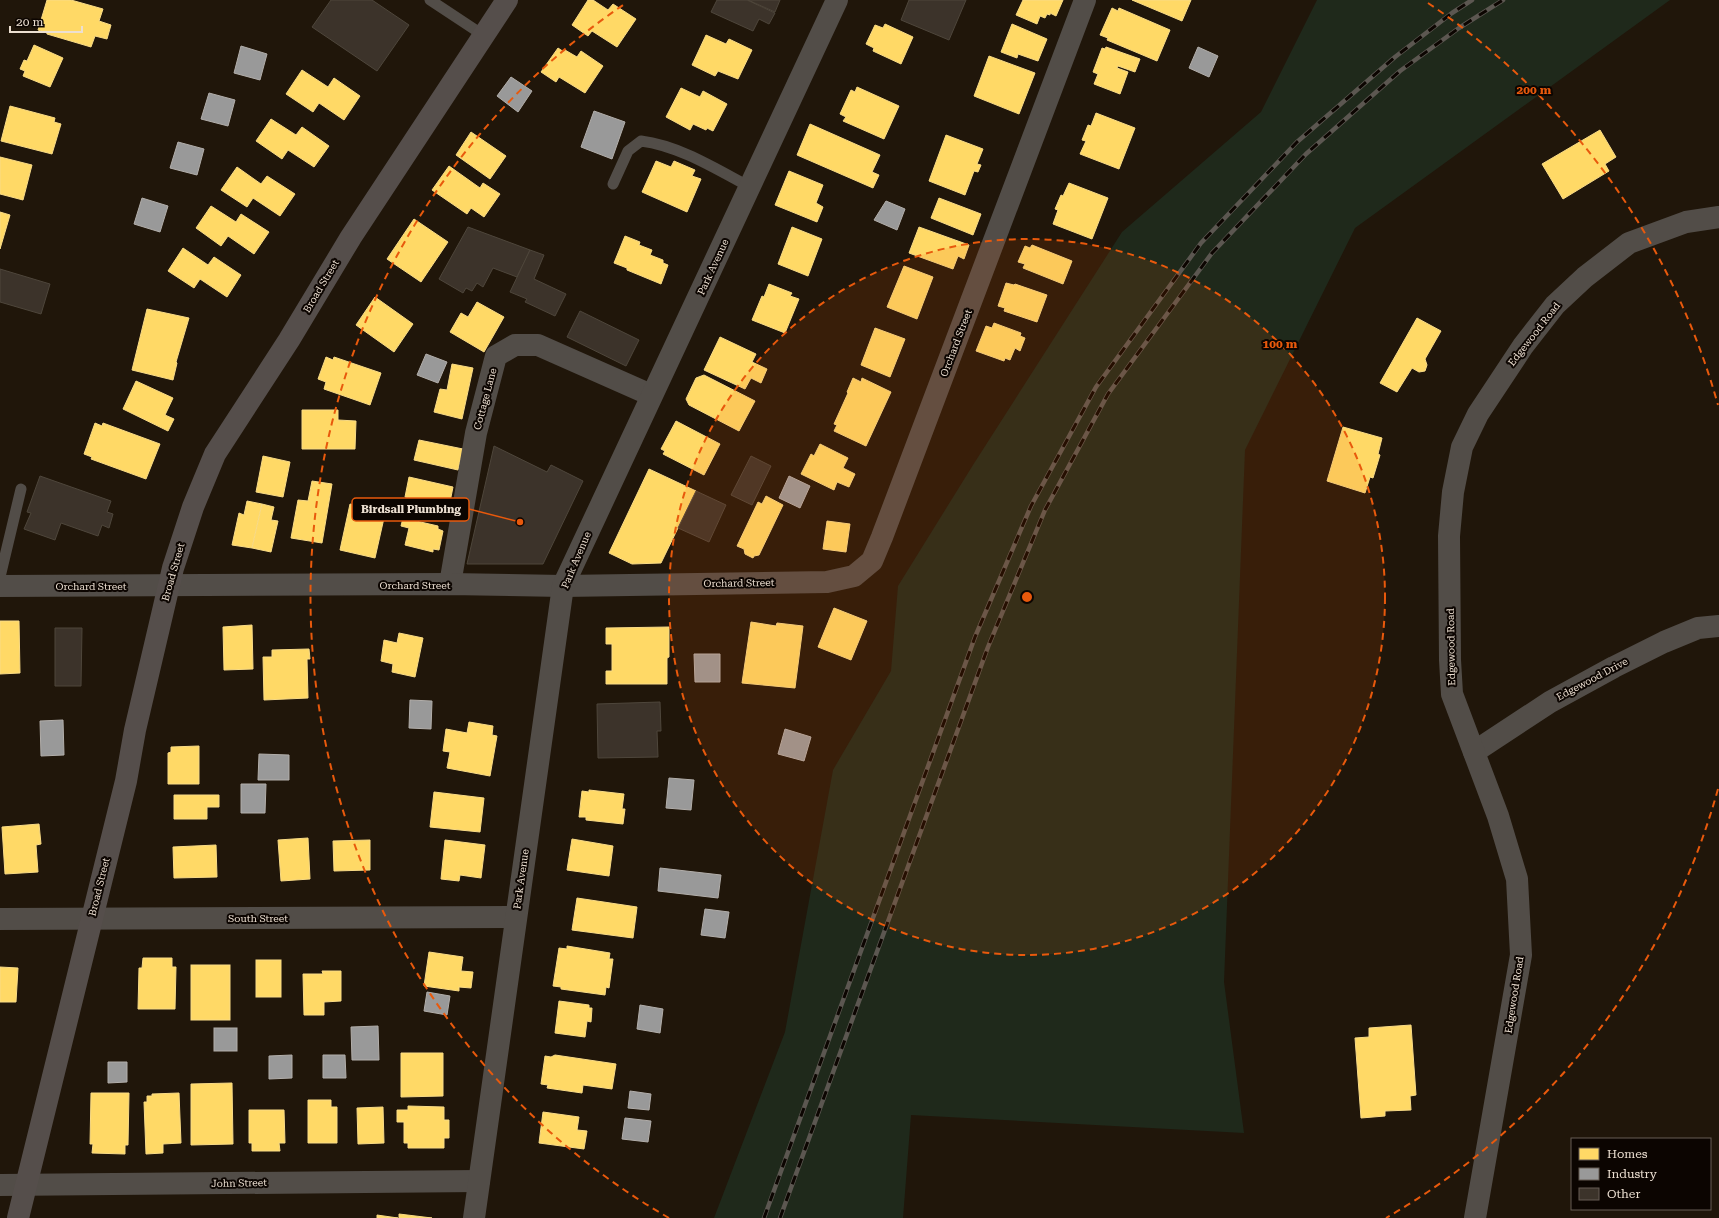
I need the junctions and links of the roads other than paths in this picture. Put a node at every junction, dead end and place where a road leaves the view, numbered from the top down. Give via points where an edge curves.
1 (430, 0) edge
2 (507, 0) edge
3 (837, 0) edge
4 (1085, 0) edge
5 (483, 35) junction
6 (613, 184) dead end
7 (750, 187) junction
8 (1719, 217) edge
9 (651, 395) junction
10 (21, 489) dead end
11 (0, 577) edge
12 (450, 584) junction
13 (0, 586) edge
14 (169, 586) junction
15 (563, 586) junction
16 (1719, 626) edge
17 (1474, 752) junction
18 (515, 917) junction
19 (0, 919) edge
20 (92, 919) junction
21 (479, 1181) junction
22 (0, 1185) edge
23 (26, 1185) junction
24 (18, 1218) edge
25 (474, 1218) edge
26 (1475, 1218) edge

1 - 5 lane
2 - 5 main road, Broad Street
3 - 7 street, Park Avenue
4 - 15 street, Orchard Street via 872,560 854,576 827,582
5 - 14 main road, Broad Street via 351,237 289,340 215,454 193,507
6 - 7 lane via 628,151 641,141 675,149
7 - 9 street, Park Avenue
8 - 17 street, Edgewood Road via 1686,222 1629,243 1585,277 1555,306 1523,346 1478,414 1465,441 1453,492 1449,536 1450,660 1452,694
9 - 12 street, Cottage Lane via 538,344 515,345 496,356 476,433
9 - 15 street, Park Avenue
10 - 11 lane
12 - 14 street, Orchard Street
12 - 15 street, Orchard Street
13 - 14 street, Orchard Street
14 - 20 main road, Broad Street via 135,730 126,781
15 - 18 street, Park Avenue
16 - 17 street, Edgewood Drive via 1698,628 1614,667 1550,702
17 - 26 street, Edgewood Road via 1498,816 1517,879 1521,955
18 - 20 street, South Street
18 - 21 street, Park Avenue
19 - 20 street, South Street
20 - 23 main road, Broad Street
21 - 23 street, John Street
21 - 25 street, Park Avenue
22 - 23 street, John Street
23 - 24 main road, Broad Street

